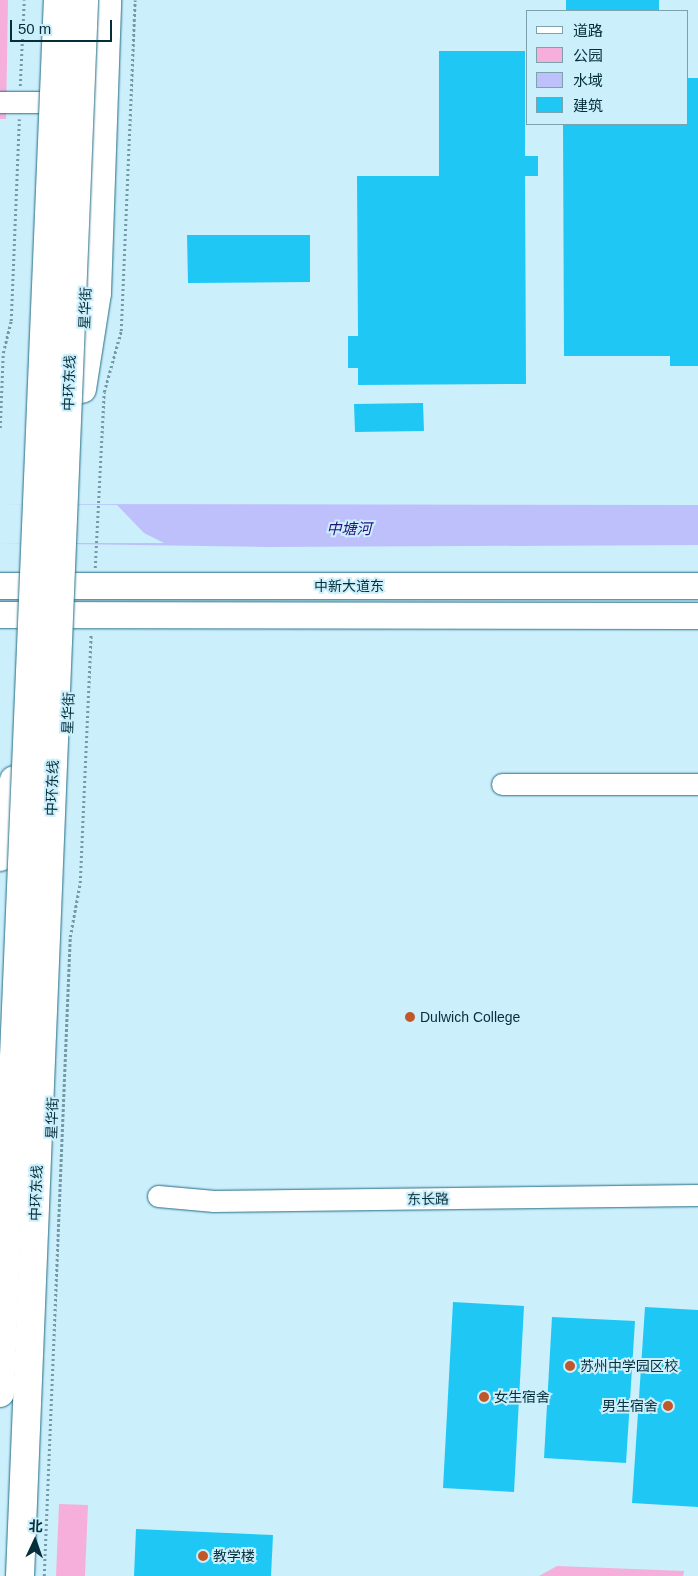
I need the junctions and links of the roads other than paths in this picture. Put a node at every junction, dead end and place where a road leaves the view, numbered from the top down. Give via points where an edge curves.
1 (45, 0) edge
2 (58, 0) edge
3 (84, 0) edge
4 (97, 0) edge
5 (108, 0) edge
6 (20, 102) edge
7 (82, 389) junction
8 (84, 585) junction
9 (11, 586) edge
10 (698, 586) edge
11 (11, 614) edge
12 (82, 615) junction
13 (698, 616) edge
14 (14, 780) junction
15 (502, 784) dead end
16 (698, 784) edge
17 (0, 857) edge
18 (0, 1105) edge
19 (698, 1195) edge
20 (158, 1196) dead end
21 (0, 1393) edge
22 (20, 1576) edge
23 (34, 1576) edge

1 - 6 main road
2 - 21 highway, 中环东线, bridge
3 - 22 highway, 中环东线, bridge
4 - 7 main road, 星华街
5 - 7 highway via 97,293
6 - 9 main road via 26,504 24,543
7 - 8 main road, 星华街 via 87,505
8 - 9 main road, 中新大道东
8 - 10 main road, 中新大道东
8 - 12 main road, 星华街
9 - 11 main road
11 - 12 main road
11 - 14 main road
12 - 13 main road
12 - 23 main road, 星华街
14 - 17 highway
14 - 18 main road
15 - 16 street
19 - 20 street, 东长路 via 214,1201

